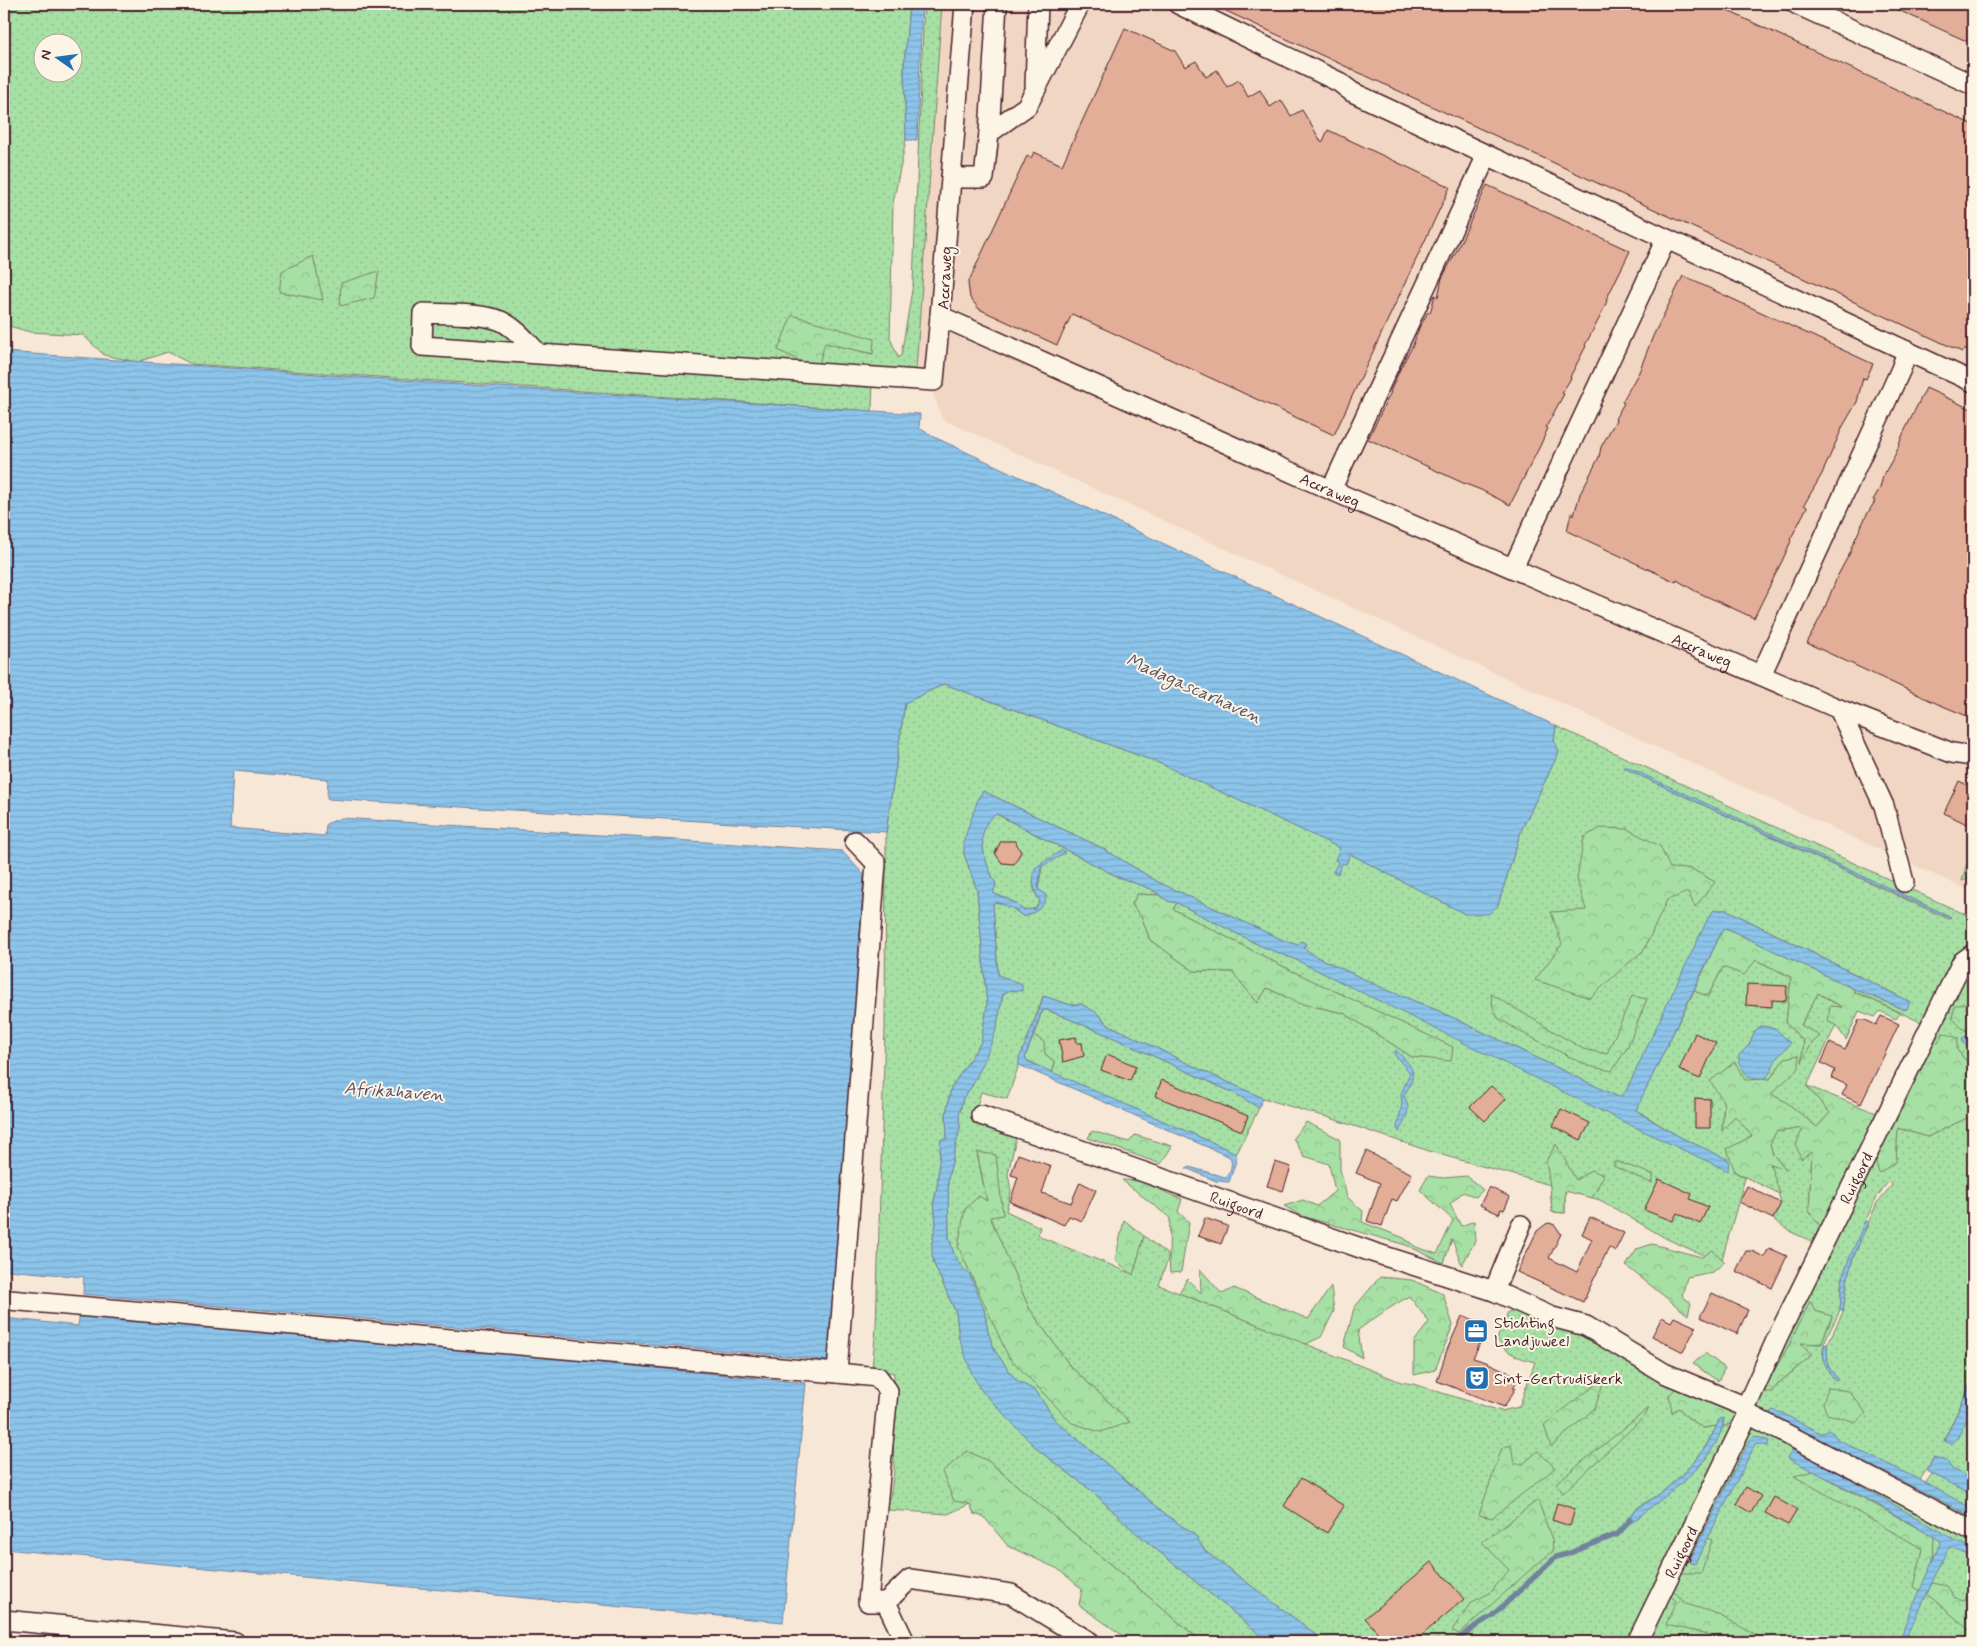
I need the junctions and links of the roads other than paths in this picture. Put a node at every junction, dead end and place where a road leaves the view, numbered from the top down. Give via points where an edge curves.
1 (965, 4) edge
2 (997, 4) edge
3 (1038, 4) edge
4 (1080, 4) edge
5 (1178, 4) edge
6 (1796, 4) edge
7 (1973, 85) edge
8 (1034, 91) junction
9 (989, 133) junction
10 (1487, 155) junction
11 (951, 178) junction
12 (1666, 239) junction
13 (940, 316) junction
14 (1907, 351) junction
15 (539, 354) junction
16 (1973, 382) edge
17 (1330, 490) junction
18 (1513, 568) junction
19 (1761, 675) junction
20 (1840, 709) junction
21 (1973, 756) edge
22 (855, 841) dead end
23 (1904, 882) dead end
24 (1973, 954) edge
25 (981, 1115) dead end
26 (1521, 1225) dead end
27 (1494, 1291) junction
28 (9, 1300) dead end
29 (837, 1373) junction
30 (1747, 1411) junction
31 (1973, 1531) edge
32 (886, 1602) junction
33 (4, 1620) edge
34 (236, 1642) edge
35 (905, 1642) edge
36 (1090, 1642) edge
37 (1637, 1642) edge

1 - 11 street, Accraweg
2 - 9 street
3 - 8 street
4 - 8 street
5 - 10 street via 1339,82 1352,92
6 - 7 street
8 - 9 street via 1027,106
9 - 11 street via 984,178
10 - 12 street
10 - 17 street
11 - 13 street, Accraweg
12 - 14 street
12 - 18 street
13 - 15 street via 934,381
13 - 17 street, Accraweg
14 - 16 street
14 - 19 street
15 - 15 street via 422,346 423,313 502,321
17 - 18 street, Accraweg
18 - 19 street, Accraweg
19 - 20 street, Accraweg
20 - 21 street, Accraweg via 1952,752
20 - 23 street via 1884,806
22 - 29 street via 876,863
24 - 30 street, Ruigoord via 1962,962 1778,1336
25 - 27 street, Ruigoord via 1372,1252
26 - 27 street
27 - 30 street, Ruigoord via 1552,1317 1586,1326 1664,1373
28 - 29 street
29 - 32 street via 878,1377 888,1391 868,1602
30 - 31 street
30 - 37 street, Ruigoord
32 - 35 street
32 - 36 street via 910,1579 1011,1594
33 - 34 street

